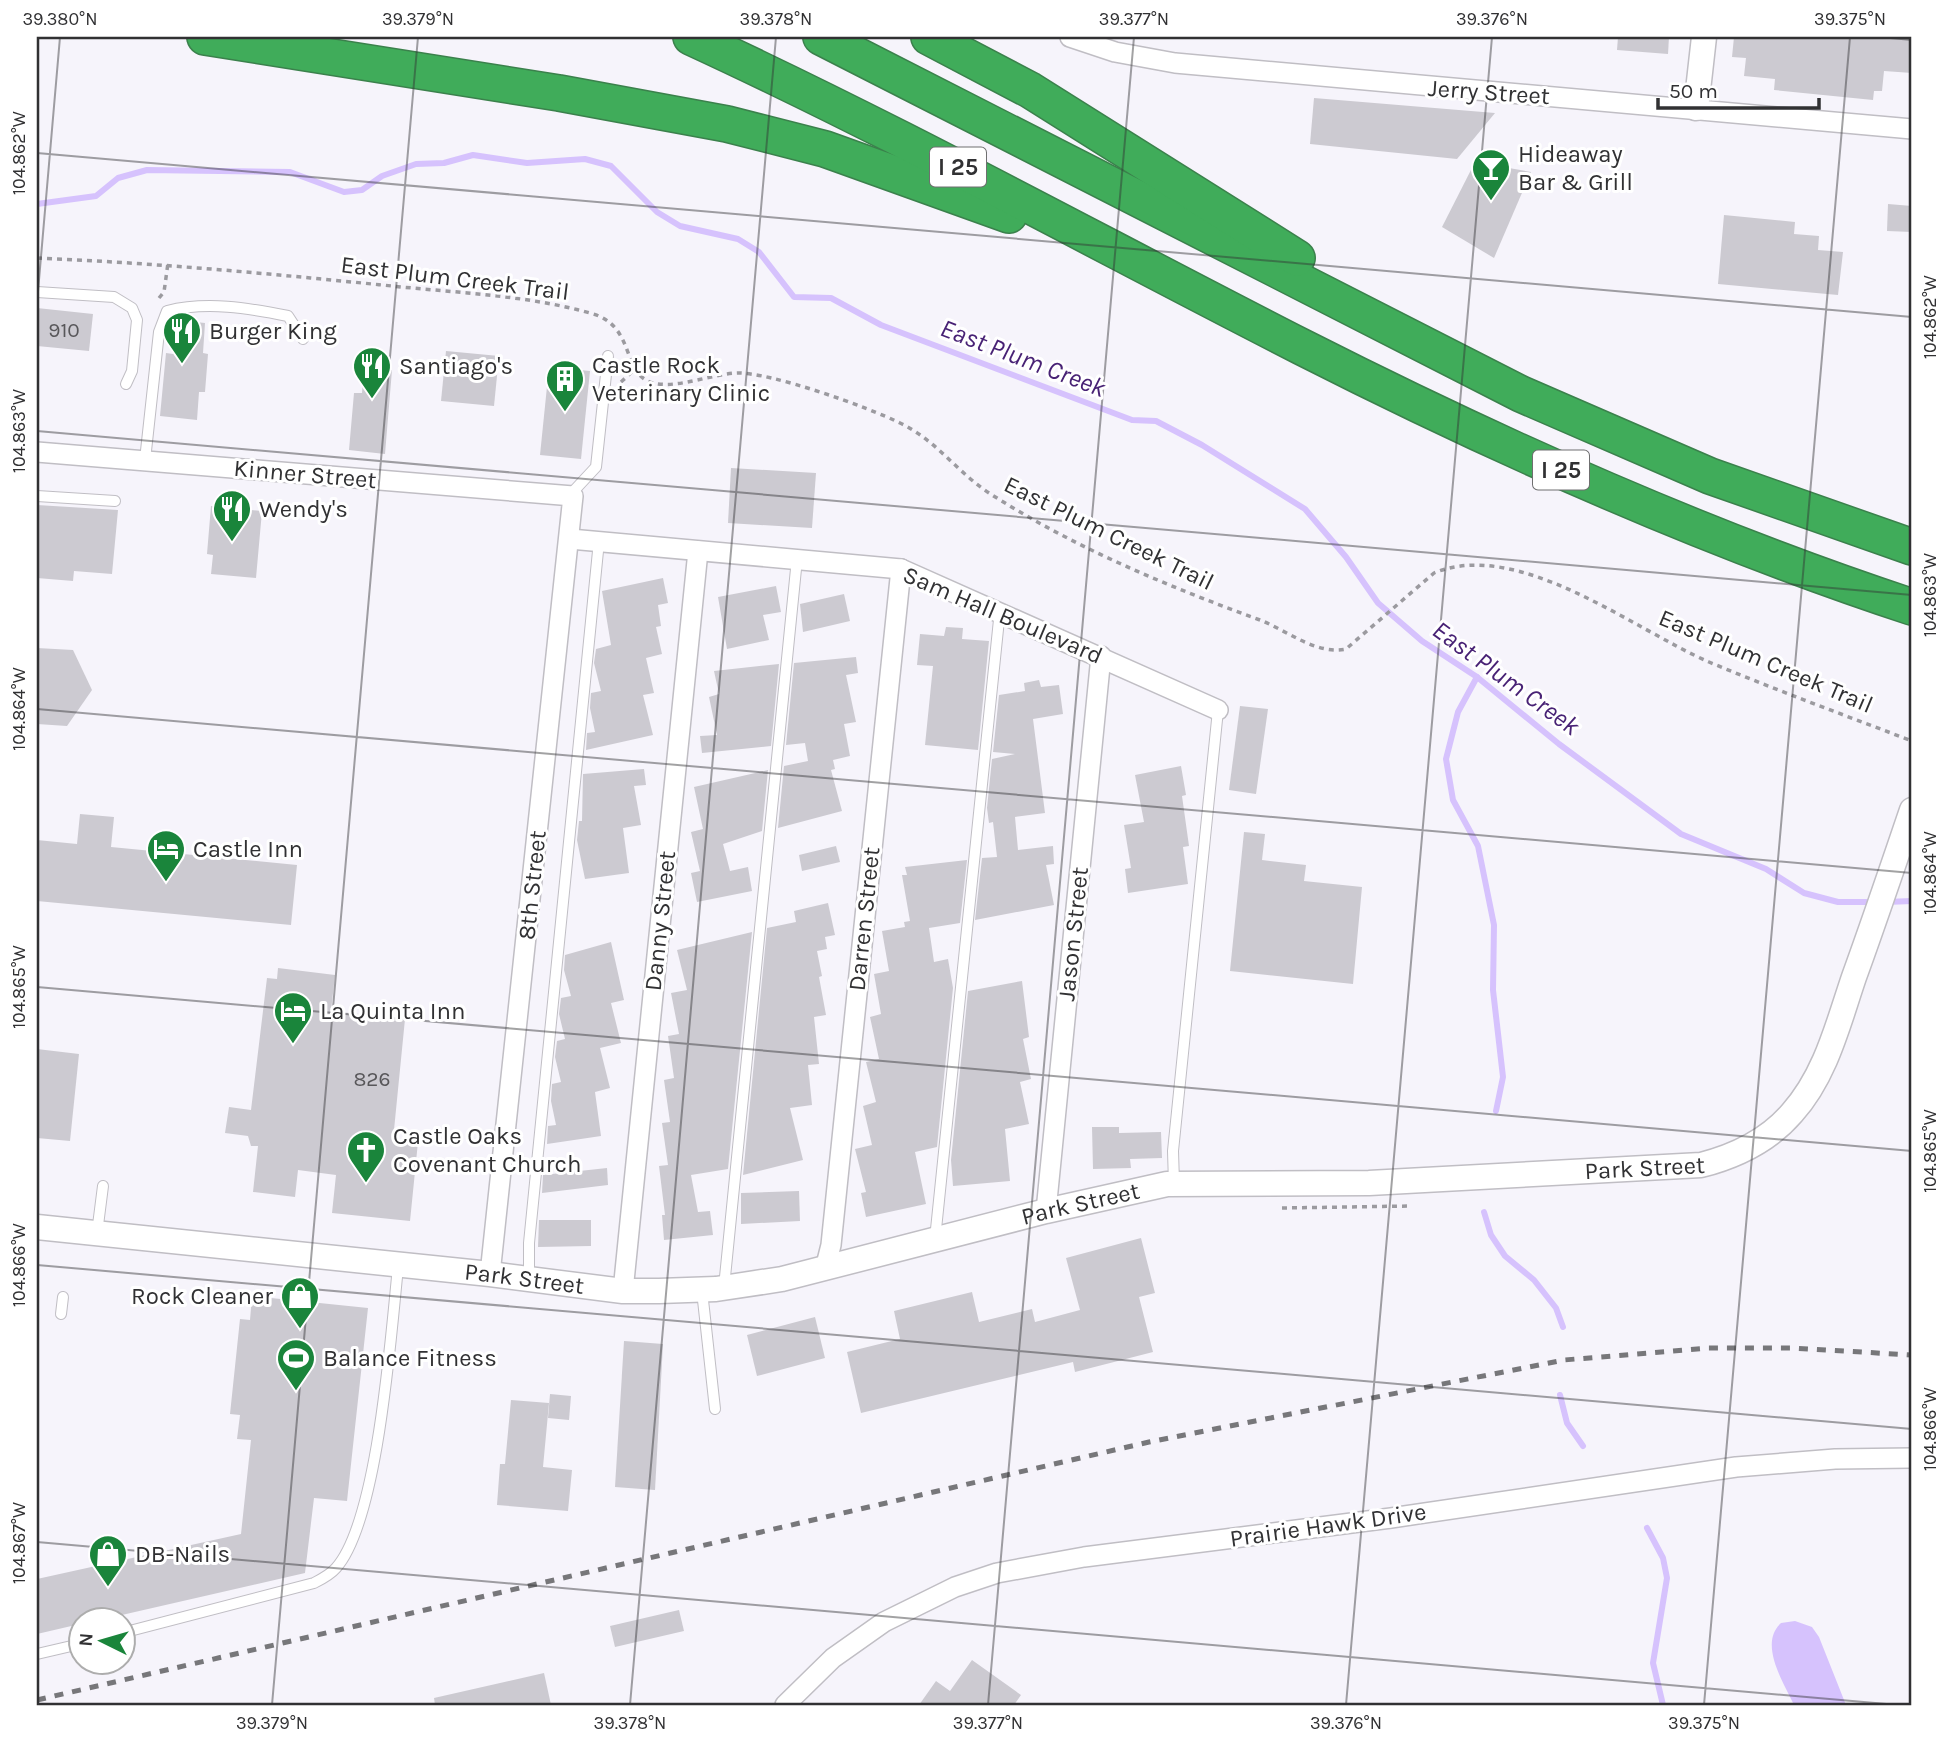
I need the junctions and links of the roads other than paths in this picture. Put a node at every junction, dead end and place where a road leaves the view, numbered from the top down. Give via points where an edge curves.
1 (205, 37) edge
2 (691, 37) edge
3 (821, 37) edge
4 (929, 37) edge
5 (1070, 37) edge
6 (1704, 37) edge
7 (1696, 108) junction
8 (1912, 129) edge
9 (37, 292) edge
10 (1222, 304) junction
11 (303, 339) dead end
12 (608, 356) dead end
13 (1445, 358) junction
14 (126, 384) dead end
15 (37, 452) edge
16 (145, 460) junction
17 (37, 496) edge
18 (571, 496) junction
19 (115, 501) dead end
20 (570, 539) junction
21 (599, 541) junction
22 (1912, 547) edge
23 (698, 551) junction
24 (797, 559) junction
25 (901, 569) junction
26 (1912, 607) edge
27 (1000, 610) junction
28 (1101, 656) junction
29 (1218, 710) joint
30 (1912, 810) edge
31 (1174, 1184) junction
32 (103, 1186) dead end
33 (1046, 1211) junction
34 (37, 1227) edge
35 (97, 1234) junction
36 (935, 1240) junction
37 (398, 1265) junction
38 (825, 1269) junction
39 (490, 1274) junction
40 (529, 1279) junction
41 (713, 1289) junction
42 (623, 1291) junction
43 (63, 1297) dead end
44 (61, 1314) dead end
45 (715, 1409) dead end
46 (1912, 1458) edge
47 (136, 1629) edge
48 (66, 1647) edge
49 (37, 1654) edge
50 (785, 1705) edge

1 - 10 highway via 559,93 776,135 963,197
2 - 10 highway, I 25 via 898,135
3 - 13 highway, I 25
4 - 13 highway via 1030,90 1270,240
5 - 7 street, Jerry Street via 1175,64
6 - 7 street
7 - 8 street, Jerry Street
9 - 14 lane via 114,297 132,308 137,320 132,371
10 - 26 highway, I 25 via 1303,348 1584,481
11 - 16 lane via 288,316 192,305 167,312 157,342
12 - 18 lane via 596,467
13 - 22 highway, I 25 via 1710,475
15 - 16 street, Kinner Street
16 - 18 street, Kinner Street
17 - 19 lane
18 - 20 street, 8th Street
20 - 21 street, Sam Hall Boulevard
20 - 39 street, 8th Street
21 - 23 street, Sam Hall Boulevard
21 - 40 lane
23 - 24 street, Sam Hall Boulevard
23 - 42 street, Danny Street
24 - 25 street, Sam Hall Boulevard
24 - 41 lane
25 - 27 street, Sam Hall Boulevard
25 - 38 street, Darren Street
27 - 28 street, Sam Hall Boulevard
27 - 36 lane
28 - 29 street, Sam Hall Boulevard
28 - 33 street, Jason Street
29 - 31 lane via 1172,1151
30 - 31 street, Park Street via 1830,1047 1805,1098 1777,1128 1742,1151 1701,1165 1369,1183
31 - 33 street, Park Street
32 - 35 lane
33 - 36 street, Park Street
34 - 35 street, Park Street
35 - 37 street, Park Street
36 - 38 street, Park Street
37 - 39 street, Park Street
37 - 47 lane via 377,1437 359,1518 337,1567 314,1583
38 - 41 street, Park Street
39 - 40 street, Park Street
40 - 42 street, Park Street
41 - 42 street, Park Street
41 - 45 lane
43 - 44 lane
46 - 50 street, Prairie Hawk Drive via 1736,1467 997,1573 955,1587 884,1622 833,1658
48 - 49 lane

